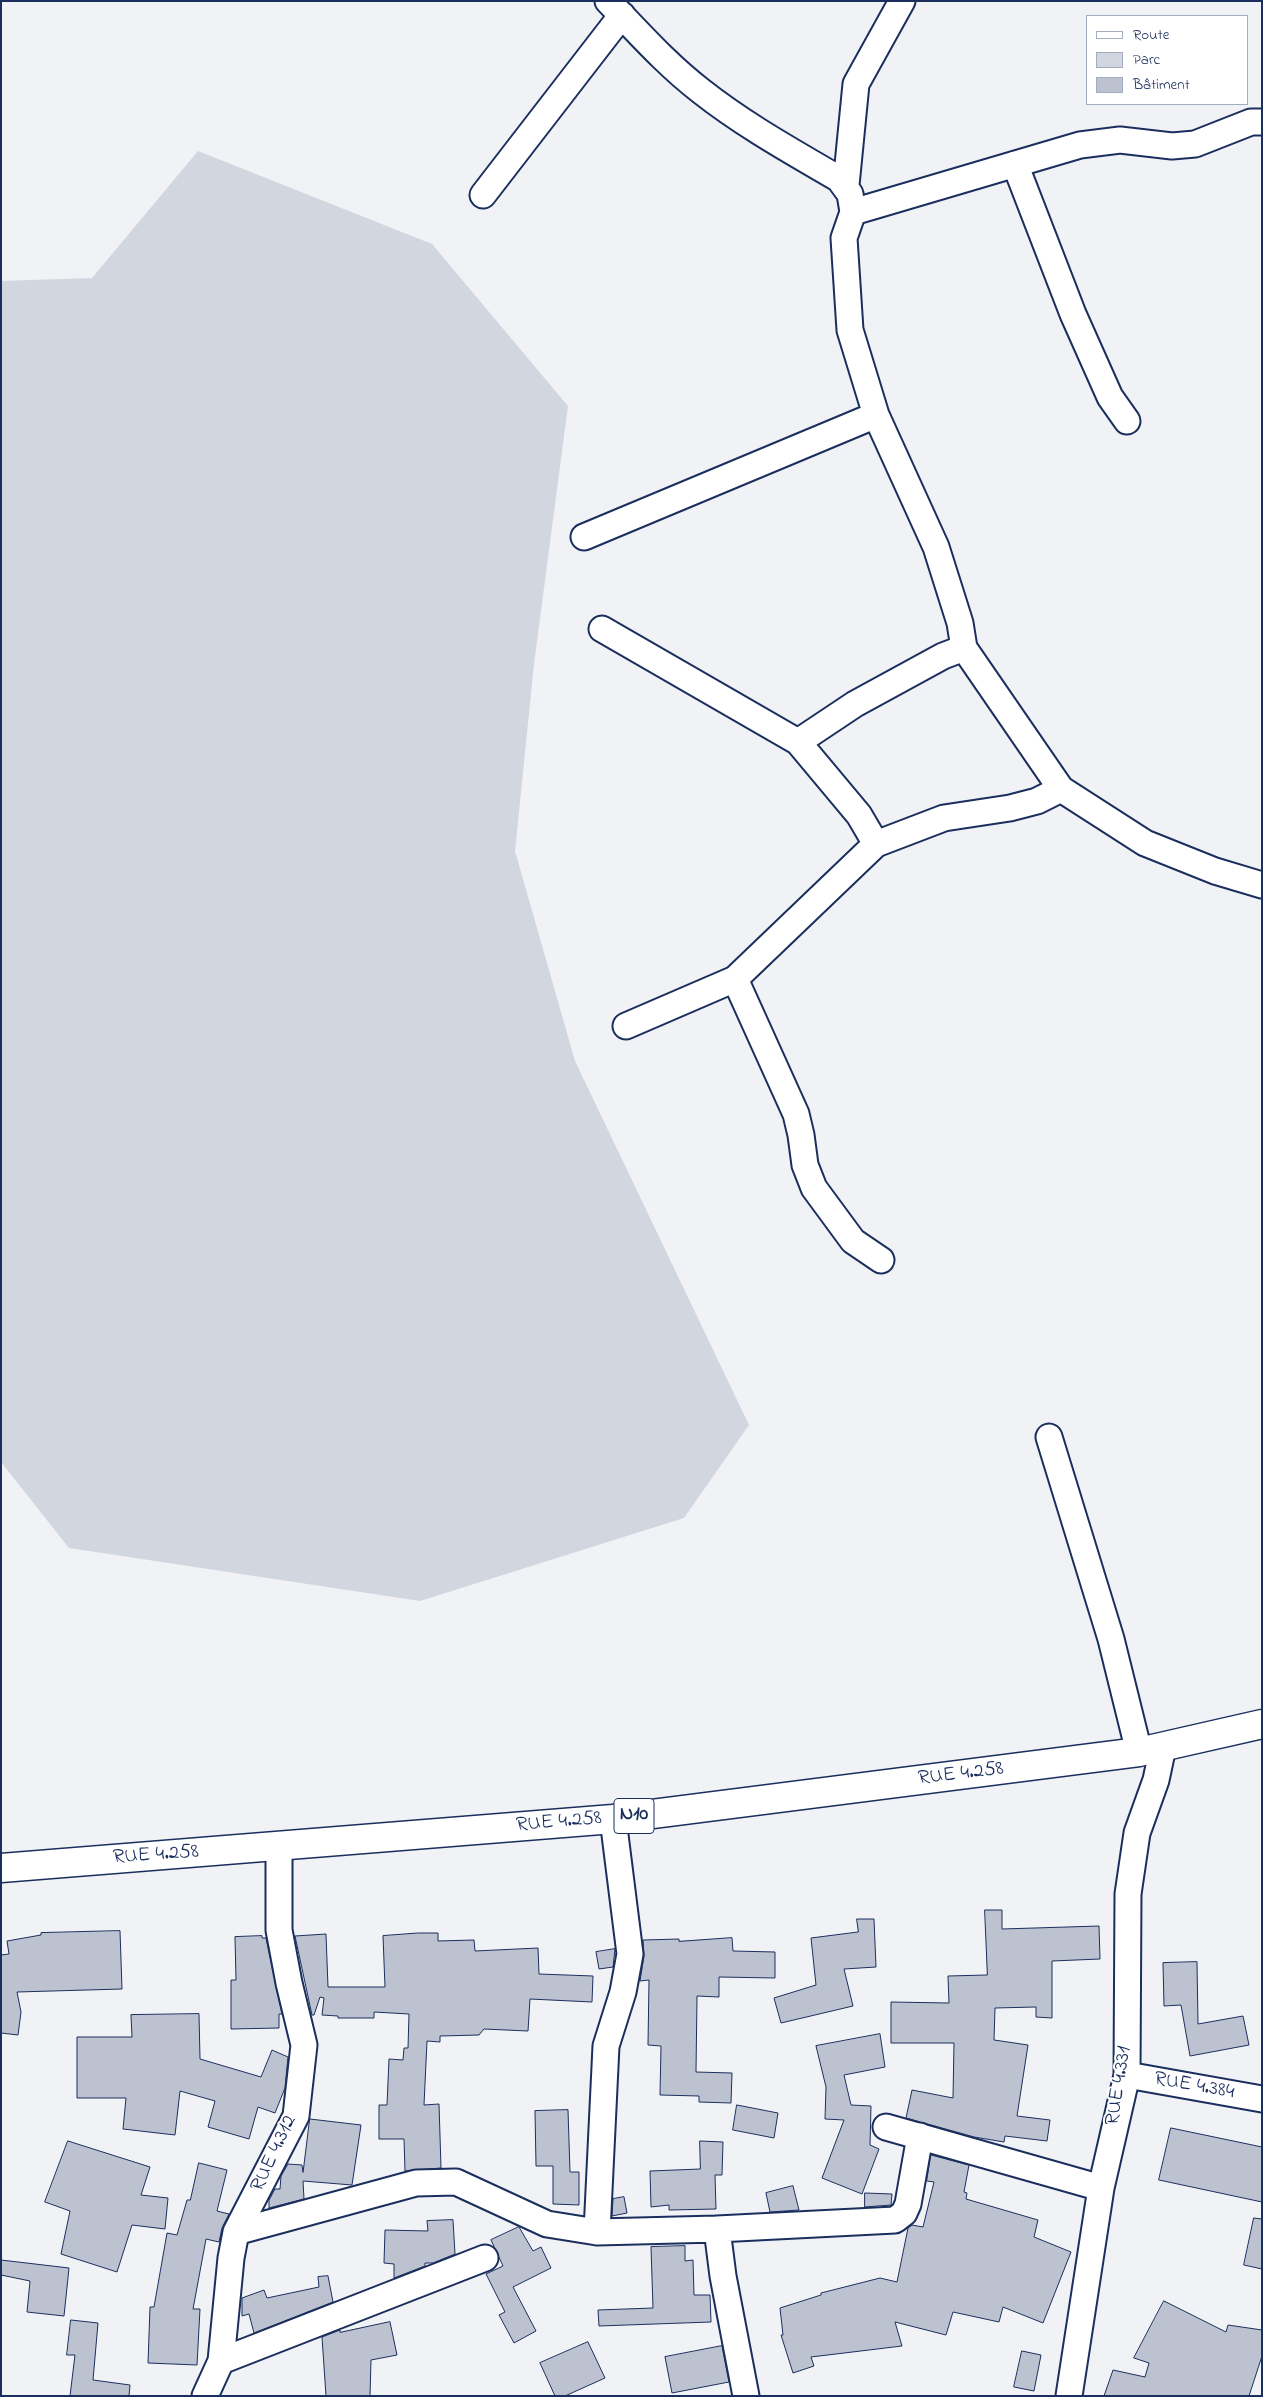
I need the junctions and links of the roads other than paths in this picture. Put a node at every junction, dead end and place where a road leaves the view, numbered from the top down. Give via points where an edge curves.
1 (902, 1) edge
2 (615, 8) edge
3 (1262, 122) edge
4 (1015, 164) junction
5 (846, 186) junction
6 (483, 195) dead end
7 (853, 212) junction
8 (876, 415) junction
9 (1127, 421) dead end
10 (584, 537) dead end
11 (602, 629) dead end
12 (964, 648) junction
13 (798, 742) junction
14 (1061, 789) junction
15 (876, 844) junction
16 (1262, 886) edge
17 (735, 979) junction
18 (626, 1026) dead end
19 (880, 1260) dead end
20 (1049, 1437) dead end
21 (1262, 1724) edge
22 (1151, 1750) junction
23 (613, 1819) junction
24 (279, 1847) junction
25 (1, 1868) edge
26 (1127, 2075) junction
27 (1262, 2099) edge
28 (886, 2127) dead end
29 (920, 2136) junction
30 (1101, 2188) junction
31 (717, 2229) junction
32 (236, 2232) junction
33 (597, 2232) junction
34 (485, 2258) dead end
35 (221, 2361) junction
36 (1071, 2395) edge
37 (205, 2396) edge
38 (746, 2396) edge

1 - 5 street via 856,84
2 - 5 street via 702,92
2 - 6 street
3 - 4 street via 1252,122 1194,144 1172,146 1120,140 1080,144
4 - 7 street
4 - 9 street via 1073,314 1110,397
5 - 7 street
7 - 8 street via 844,238 850,330
8 - 10 street
8 - 12 street via 936,547 960,623
11 - 13 street
12 - 13 street via 855,704
12 - 14 street
13 - 15 street via 859,816
14 - 15 street via 1019,806 944,818
14 - 16 street via 1145,844
15 - 17 street
17 - 18 street
17 - 19 street via 796,1114 805,1165 814,1188 853,1242
20 - 22 street via 1111,1639
21 - 22 highway, RUE 4.258 / N10
22 - 23 highway, RUE 4.258 / N10
22 - 26 street, RUE 4.331 via 1156,1780 1137,1833 1128,1894
23 - 24 highway, RUE 4.258 / N10
23 - 33 street via 630,1954 623,1992 606,2046
24 - 25 highway, RUE 4.258 / N10
24 - 32 street, RUE 4.312 via 279,1930 304,2045 296,2116
26 - 27 street, RUE 4.384
26 - 30 street, RUE 4.331
28 - 29 street
29 - 30 street
29 - 31 street via 908,2204 904,2213 895,2220
30 - 36 street, RUE 4.331
31 - 33 street
31 - 38 street
32 - 33 street via 416,2183 456,2182 547,2224
32 - 35 street, RUE 4.312
34 - 35 street
35 - 37 street, RUE 4.312

